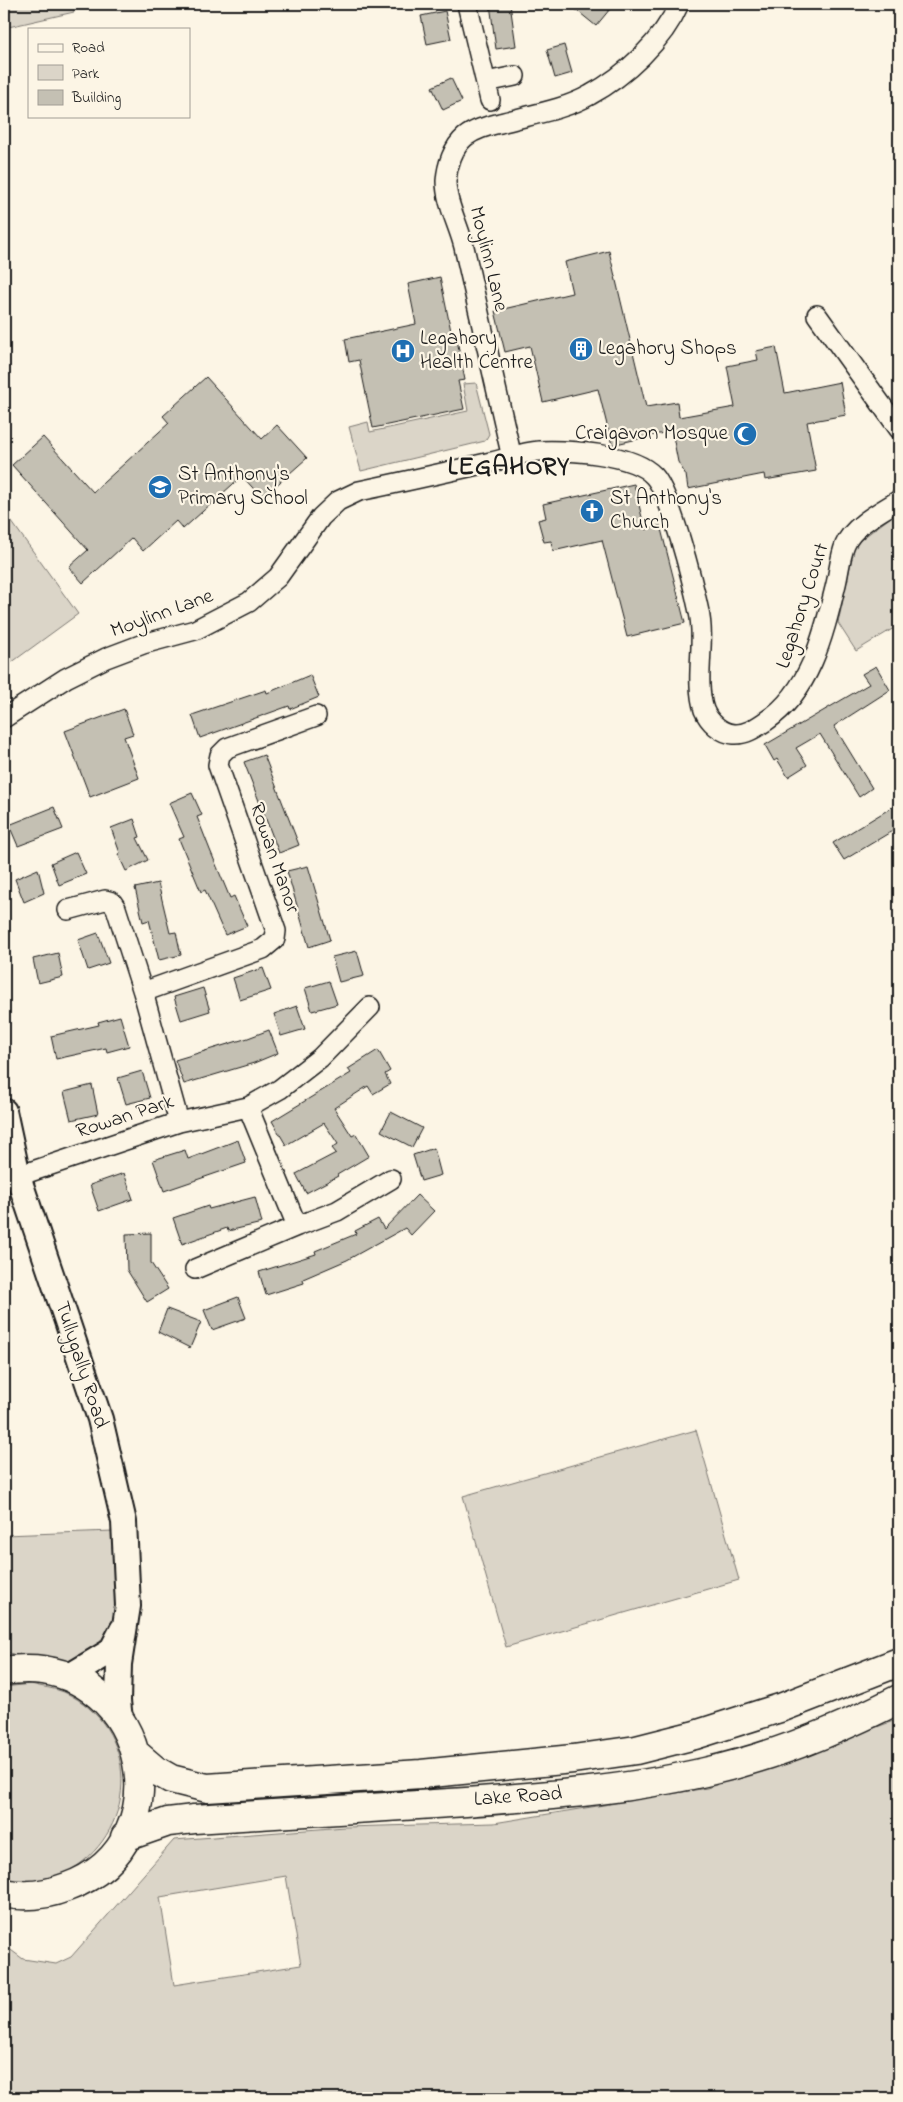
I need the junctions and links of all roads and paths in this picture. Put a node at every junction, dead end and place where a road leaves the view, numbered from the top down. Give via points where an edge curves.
1 (467, 4) edge
2 (679, 4) edge
3 (515, 76) dead end
4 (817, 315) dead end
5 (899, 430) edge
6 (512, 458) junction
7 (899, 500) edge
8 (316, 716) dead end
9 (4, 718) edge
10 (68, 910) dead end
11 (143, 992) junction
12 (370, 1007) dead end
13 (248, 1107) junction
14 (4, 1111) edge
15 (179, 1122) junction
16 (18, 1176) junction
17 (391, 1179) dead end
18 (297, 1226) junction
19 (196, 1269) dead end
20 (125, 1624) junction
21 (899, 1662) edge
22 (10, 1666) edge
23 (68, 1677) junction
24 (899, 1699) edge
25 (120, 1719) junction
26 (136, 1753) junction
27 (126, 1837) junction
28 (4, 1893) edge

1 - 3 street via 488,91
2 - 6 street, Moylinn Lane via 662,32 643,54 590,96 479,129 465,137 450,162 446,190 464,249
4 - 5 street
6 - 7 street, Legahory Court via 537,451 602,455 630,461 654,476 667,500 701,620 704,710 715,726 735,734 753,730 773,717 795,693 817,651 845,545 863,524
6 - 9 street, Moylinn Lane via 359,491 338,502 321,517 278,577 250,602 195,630 106,658 66,678
8 - 11 street, Rowan Manor via 227,748 220,755 218,765 276,931 275,939 263,948
10 - 11 street via 105,900 112,902
11 - 15 street
12 - 13 street, Rowan Park via 320,1058 280,1089
13 - 15 street, Rowan Park
13 - 18 street
14 - 16 street, Tullygally Road
15 - 16 street, Rowan Park
16 - 20 street, Tullygally Road via 100,1419 125,1530 128,1606
17 - 18 street via 337,1211
18 - 19 street
20 - 23 street, Tullygally Road via 111,1651
20 - 25 street, Tullygally Road via 119,1664
21 - 26 highway, Lake Road via 783,1707 695,1735 636,1750 573,1759 421,1774 207,1788 171,1779
22 - 23 highway via 45,1670
23 - 25 highway via 100,1697
24 - 27 highway, Lake Road via 860,1719 780,1749 707,1772 625,1788 194,1819 168,1822
25 - 26 highway
26 - 27 highway via 139,1796
27 - 28 highway via 103,1866 79,1883 49,1894 17,1896

